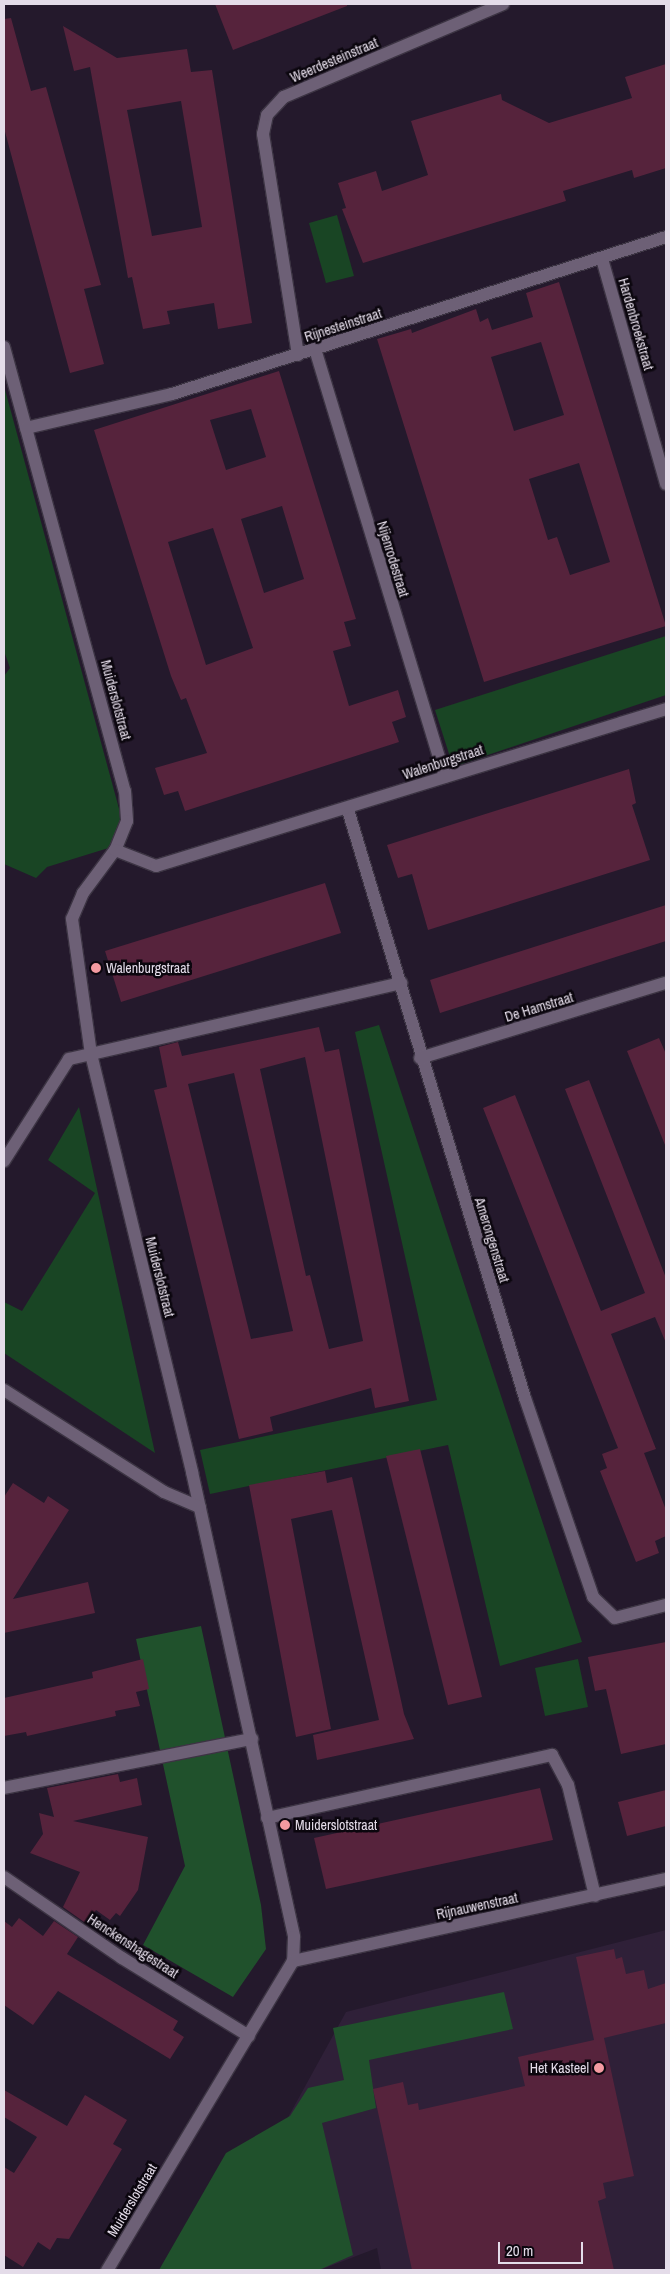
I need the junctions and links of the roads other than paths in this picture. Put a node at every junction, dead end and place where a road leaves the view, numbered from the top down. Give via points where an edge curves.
1 (503, 4) edge
2 (666, 237) edge
3 (602, 259) junction
4 (315, 349) junction
5 (5, 353) edge
6 (298, 356) junction
7 (26, 428) junction
8 (666, 484) edge
9 (666, 709) edge
10 (445, 776) junction
11 (348, 810) junction
12 (114, 850) junction
13 (401, 983) junction
14 (666, 983) edge
15 (92, 1054) junction
16 (420, 1058) junction
17 (4, 1162) edge
18 (4, 1390) edge
19 (200, 1507) junction
20 (666, 1605) edge
21 (252, 1739) junction
22 (4, 1788) edge
23 (268, 1818) junction
24 (4, 1877) edge
25 (666, 1879) edge
26 (595, 1896) junction
27 (293, 1961) junction
28 (249, 2036) junction
29 (107, 2270) edge

1 - 6 street, Weerdesteinstraat via 284,97 267,115 263,134
2 - 3 street, Rijnesteinstraat
3 - 4 street, Rijnesteinstraat
3 - 8 street, Hardenbroekstraat
4 - 6 street, Rijnesteinstraat
4 - 10 street, Nijenrodestraat
5 - 7 street, Muiderslotstraat
6 - 7 street, Rijnesteinstraat via 172,394
7 - 12 street, Muiderslotstraat via 124,791 127,821
9 - 10 street, Walenburgstraat
10 - 11 street, Walenburgstraat
11 - 12 street, Walenburgstraat via 156,866
11 - 13 street, Amerongenstraat
12 - 15 street, Muiderslotstraat via 83,893 72,919
13 - 15 street
13 - 16 street, Amerongenstraat
14 - 16 street, De Hamstraat
15 - 17 street via 69,1060
15 - 19 street, Muiderslotstraat
16 - 20 street, Amerongenstraat via 525,1398 593,1597 616,1618
18 - 19 street via 164,1492
19 - 21 street, Muiderslotstraat
21 - 22 street
21 - 23 street, Muiderslotstraat
23 - 26 street via 552,1755 568,1785
23 - 27 street, Muiderslotstraat via 294,1937
24 - 28 street, Henckenshagestraat via 122,1958
25 - 26 street, Rijnauwenstraat
26 - 27 street, Rijnauwenstraat
27 - 28 street, Muiderslotstraat
28 - 29 street, Muiderslotstraat

